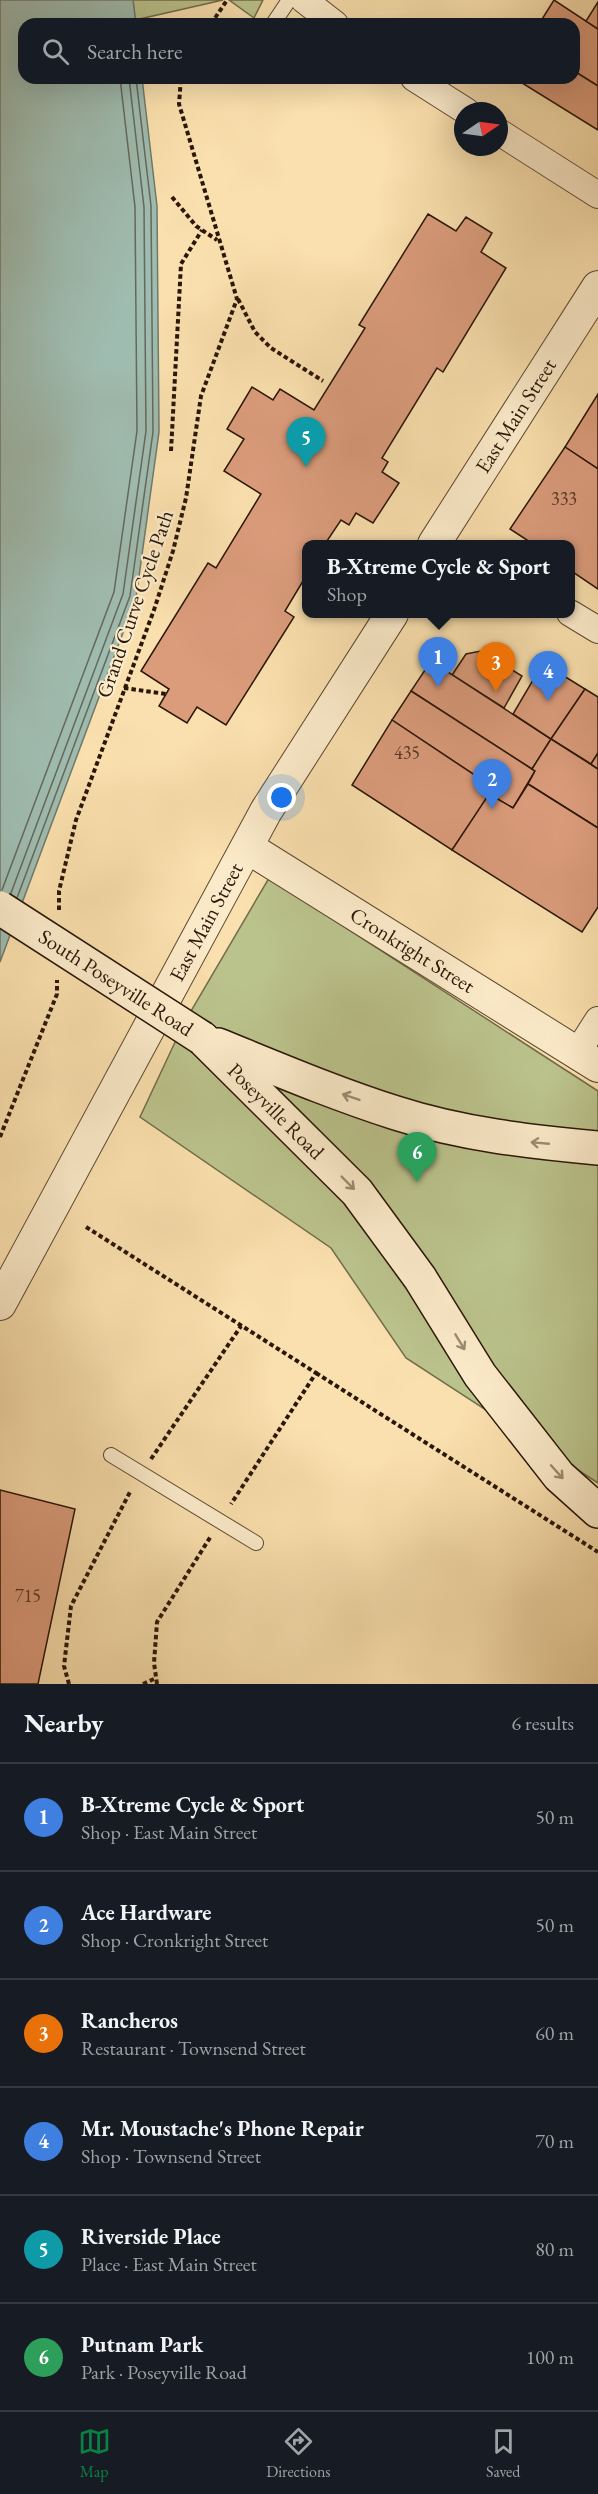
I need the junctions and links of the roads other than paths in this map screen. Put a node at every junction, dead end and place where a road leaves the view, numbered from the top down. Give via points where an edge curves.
1 (289, 0) edge
2 (304, 0) edge
3 (277, 18) edge
4 (327, 18) edge
5 (423, 84) edge
6 (454, 103) edge
7 (508, 138) edge
8 (598, 195) edge
9 (598, 287) edge
10 (445, 540) edge
11 (575, 616) edge
12 (389, 618) edge
13 (598, 630) edge
14 (247, 847) junction
15 (0, 908) edge
16 (598, 1020) edge
17 (202, 1038) junction
18 (588, 1059) edge
19 (598, 1148) edge
20 (0, 1304) edge
21 (111, 1455) dead end
22 (598, 1511) edge
23 (256, 1543) dead end

1 - 3 lane
2 - 4 street
5 - 6 street
7 - 8 street
9 - 10 street, East Main Street
11 - 13 street
12 - 14 street, East Main Street
14 - 18 street, Cronkright Street
14 - 20 street, East Main Street
15 - 17 main road, South Poseyville Road, bridge
16 - 18 street
19 -> 17 main road, Poseyville Road via 530,1142 399,1114 299,1079
17 -> 22 main road, Poseyville Road via 357,1192 420,1278 480,1375 559,1476
21 - 23 lane

